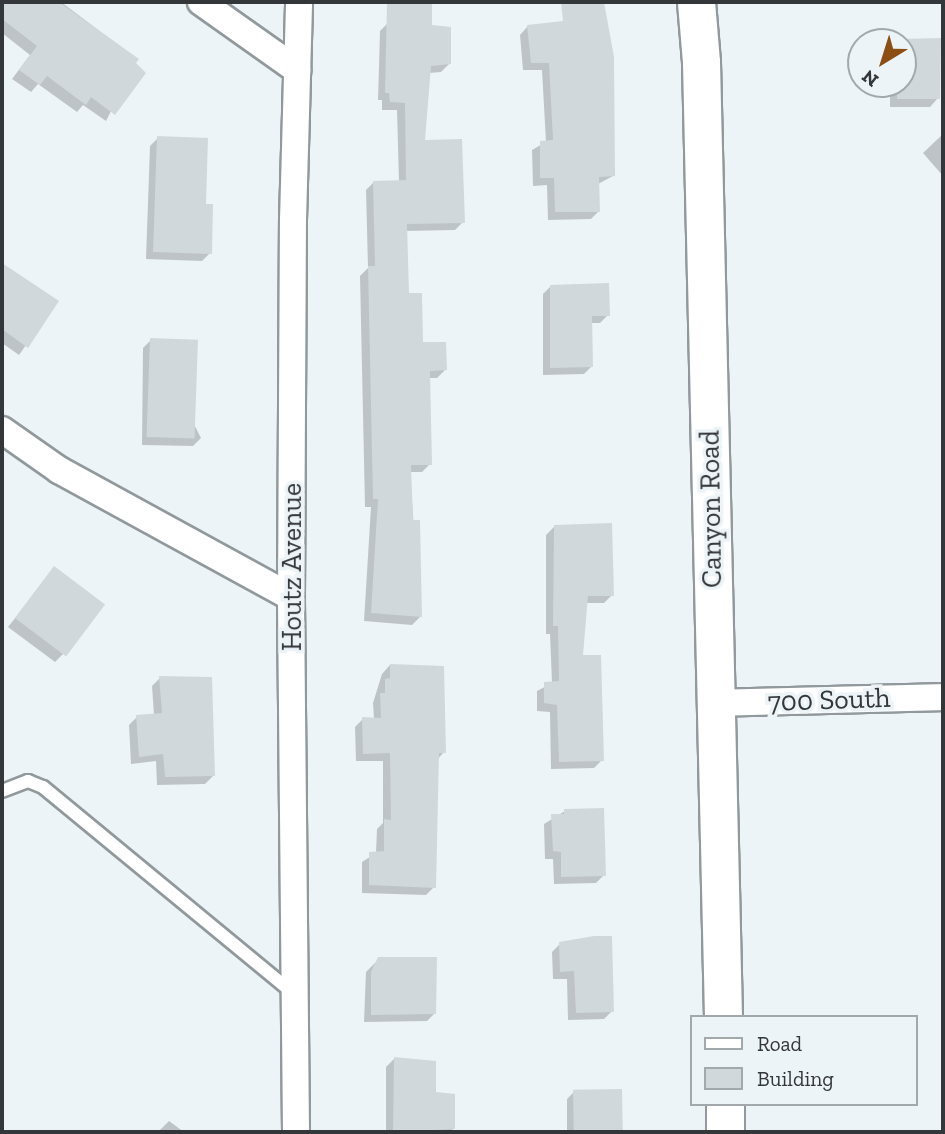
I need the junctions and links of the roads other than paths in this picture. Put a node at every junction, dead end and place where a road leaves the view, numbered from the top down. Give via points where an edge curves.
1 (201, 2) edge
2 (299, 2) edge
3 (696, 2) edge
4 (297, 70) junction
5 (2, 430) edge
6 (291, 597) junction
7 (943, 696) edge
8 (715, 703) junction
9 (2, 791) edge
10 (295, 995) junction
11 (723, 1015) edge
12 (724, 1106) edge
13 (296, 1132) edge
14 (725, 1132) edge

1 - 4 street
2 - 4 street, Houtz Avenue
3 - 8 main road, Canyon Road
4 - 6 street, Houtz Avenue
5 - 6 street via 59,470
6 - 10 street, Houtz Avenue
7 - 8 street, 700 South
8 - 11 main road, Canyon Road
9 - 10 lane via 28,781 43,787
10 - 13 street, Houtz Avenue
12 - 14 main road

